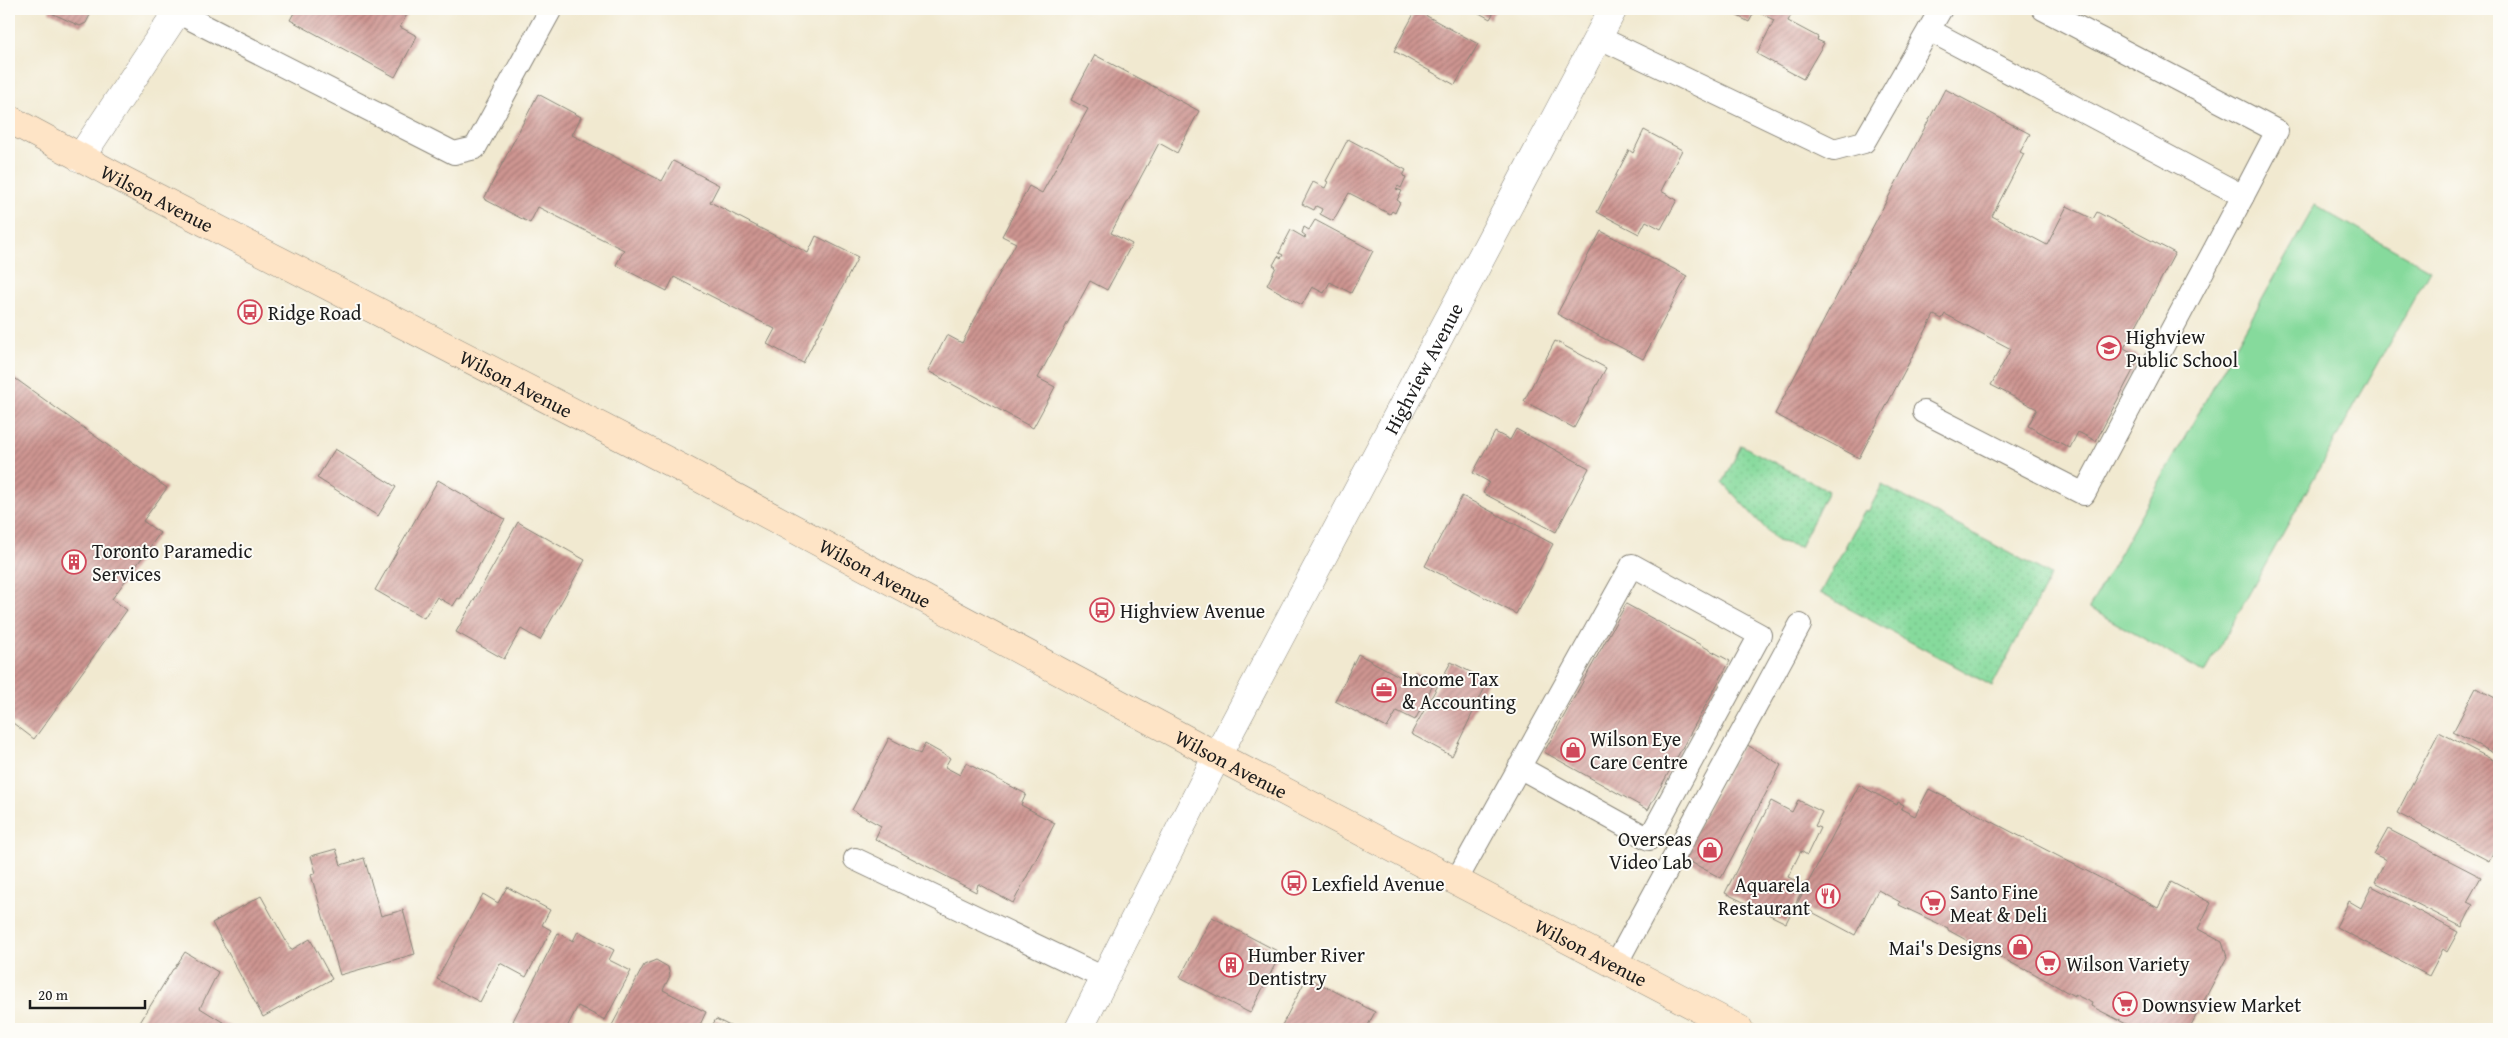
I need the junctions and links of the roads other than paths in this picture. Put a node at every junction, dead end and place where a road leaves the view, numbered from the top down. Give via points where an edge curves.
1 (552, 9) edge
2 (1614, 9) edge
3 (1941, 9) edge
4 (2043, 9) edge
5 (178, 11) edge
6 (1929, 30) junction
7 (1598, 37) junction
8 (9, 119) edge
9 (80, 158) junction
10 (2243, 196) junction
11 (1924, 412) dead end
12 (1800, 625) dead end
13 (1217, 756) junction
14 (1519, 767) junction
15 (856, 859) dead end
16 (1456, 880) junction
17 (1616, 964) junction
18 (1104, 978) junction
19 (1079, 1029) edge
20 (1739, 1029) edge

1 - 5 lane via 475,148 454,153
2 - 7 street, Highview Avenue
3 - 6 lane
4 - 10 lane via 2277,131
5 - 9 street
6 - 7 lane via 1864,142 1834,150
6 - 10 lane
7 - 13 street, Highview Avenue
8 - 9 main road, Wilson Avenue
9 - 13 main road, Wilson Avenue via 681,468
10 - 11 lane via 2084,494
12 - 17 lane
13 - 16 main road, Wilson Avenue
13 - 18 street
14 - 14 lane via 1632,565 1760,635 1649,839
14 - 16 lane
15 - 18 lane
16 - 17 main road, Wilson Avenue
17 - 20 main road, Wilson Avenue
18 - 19 street

